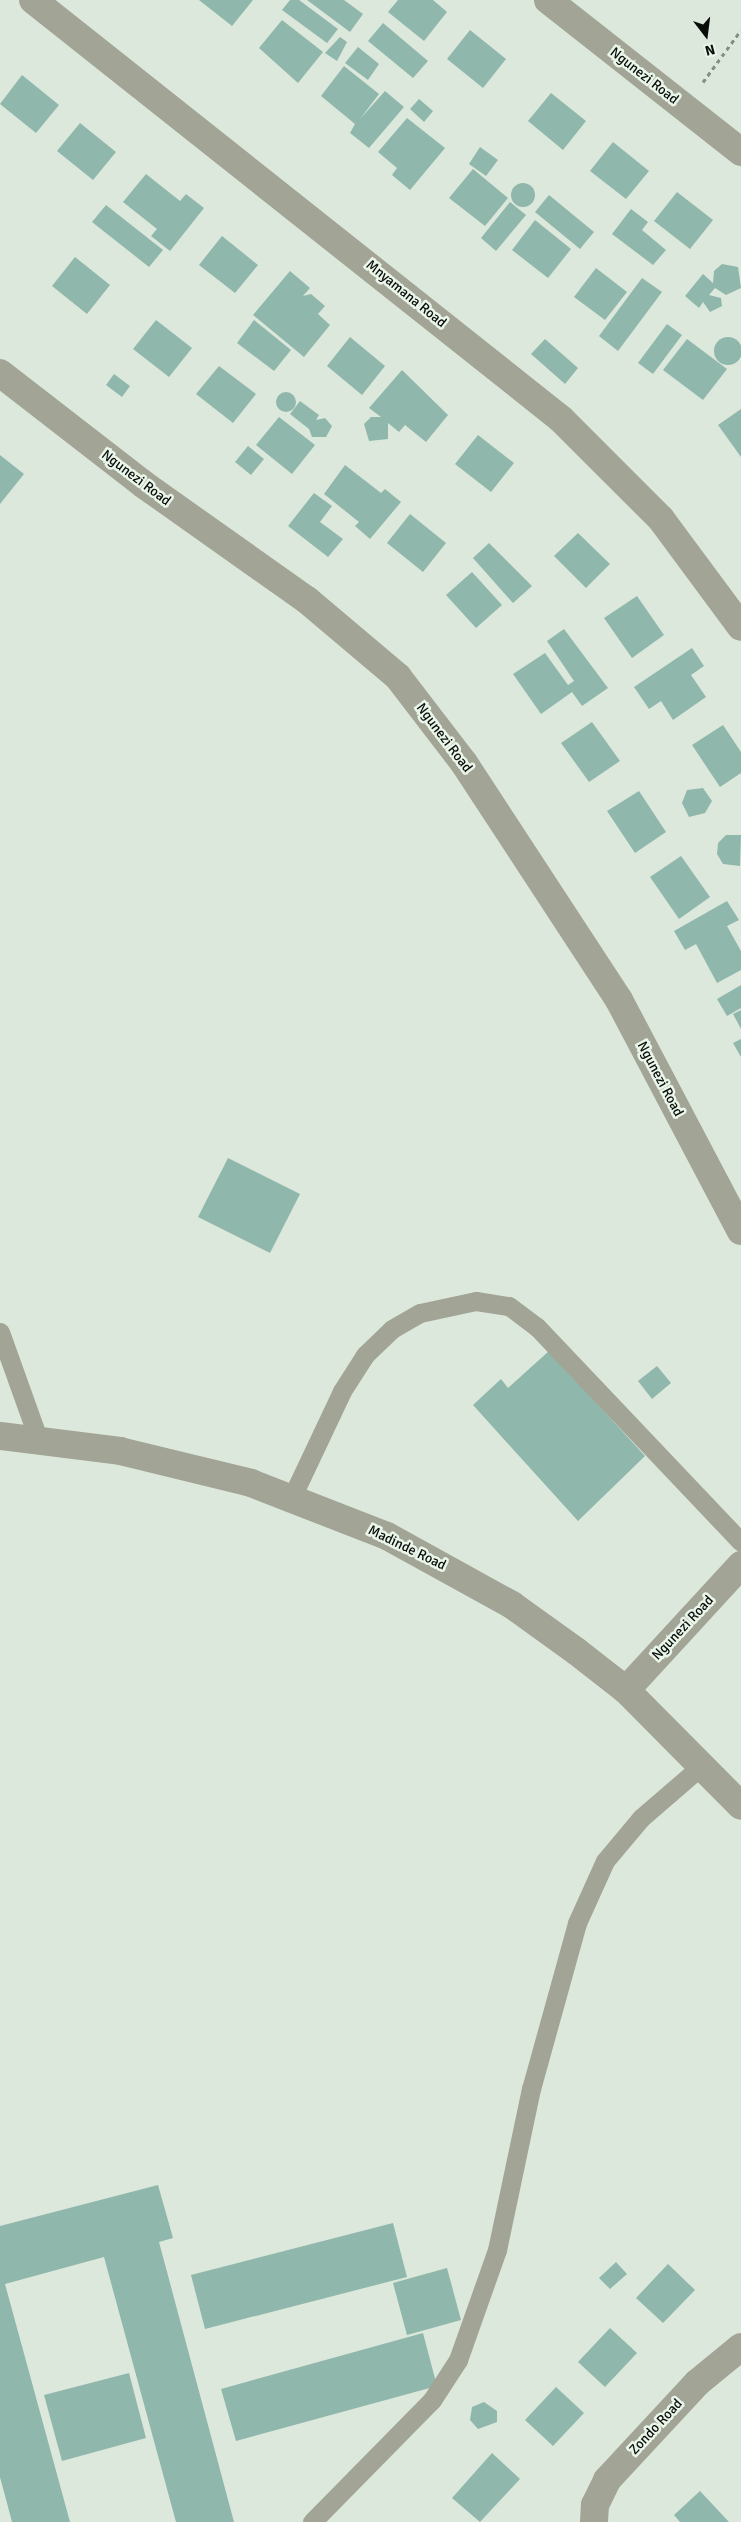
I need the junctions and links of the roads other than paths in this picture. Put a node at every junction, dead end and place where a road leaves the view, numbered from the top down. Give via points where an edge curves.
1 (34, 0) edge
2 (548, 0) edge
3 (741, 152) edge
4 (0, 373) edge
5 (741, 627) edge
6 (741, 1231) edge
7 (0, 1332) edge
8 (0, 1436) edge
9 (39, 1441) junction
10 (292, 1498) junction
11 (741, 1542) edge
12 (741, 1565) edge
13 (626, 1690) junction
14 (699, 1768) junction
15 (741, 1806) edge
16 (741, 2347) edge
17 (595, 2513) edge
18 (312, 2522) edge
19 (572, 2522) edge

1 - 5 street, Mnyamana Road via 561,419 661,518
2 - 3 street, Ngunezi Road
4 - 6 street, Ngunezi Road via 143,484 307,600 398,677 464,763 619,1000
7 - 9 lane
8 - 9 street, Madinde Road
9 - 10 street, Madinde Road via 120,1451 251,1482
10 - 11 lane via 342,1392 366,1355 392,1328 420,1313 476,1301 509,1306 538,1327
10 - 13 street, Madinde Road via 386,1536 454,1571 512,1605
12 - 13 street, Ngunezi Road
13 - 14 street, Madinde Road
14 - 15 street, Madinde Road
14 - 18 lane via 641,1818 604,1861 577,1923 531,2090 499,2242 458,2360 432,2400
16 - 17 street, Zondo Road via 697,2383 607,2480
17 - 19 street

